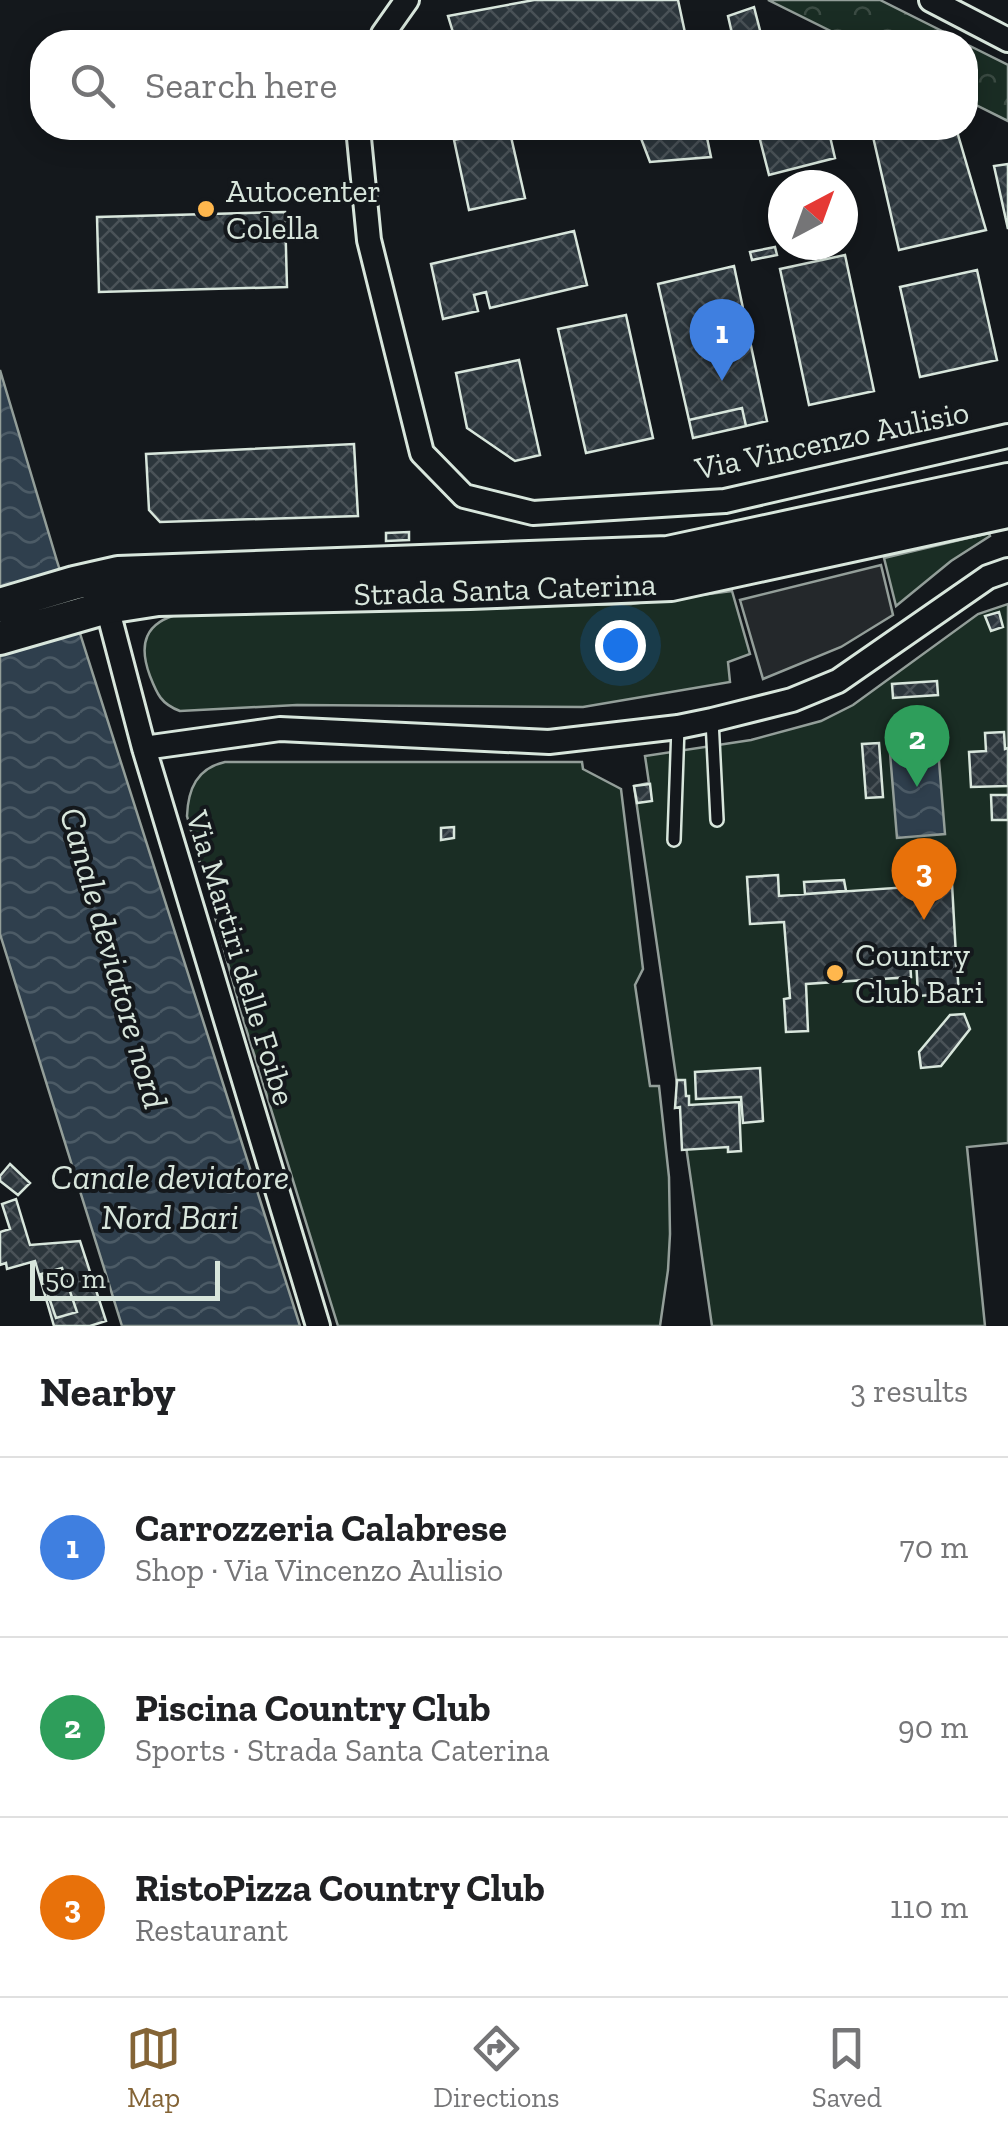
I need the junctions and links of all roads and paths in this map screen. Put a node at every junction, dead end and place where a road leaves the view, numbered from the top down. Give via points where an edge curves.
1 (407, 0) edge
2 (930, 0) edge
3 (386, 30) edge
4 (1008, 40) edge
5 (359, 140) edge
6 (1008, 436) edge
7 (1008, 480) edge
8 (1008, 511) edge
9 (1008, 570) edge
10 (90, 600) junction
11 (0, 605) edge
12 (0, 638) edge
13 (712, 720) junction
14 (678, 727) junction
15 (144, 748) junction
16 (717, 820) dead end
17 (674, 840) dead end
18 (318, 1326) edge

1 - 3 street
2 - 4 street
5 - 6 street, Via Vincenzo Aulisio via 369,240 422,453 464,496 534,513 725,501
7 - 10 street, Strada Santa Caterina via 668,553 118,572
8 - 10 street, Strada Santa Caterina via 670,584
9 - 13 street via 988,577 838,681
10 - 11 street, Strada Santa Caterina
10 - 12 street, Strada Santa Caterina
10 - 15 street, Via Martiri delle Foibe
13 - 14 street
13 - 16 lane
14 - 15 street via 549,742 280,728
14 - 17 lane
15 - 18 street, Via Martiri delle Foibe

